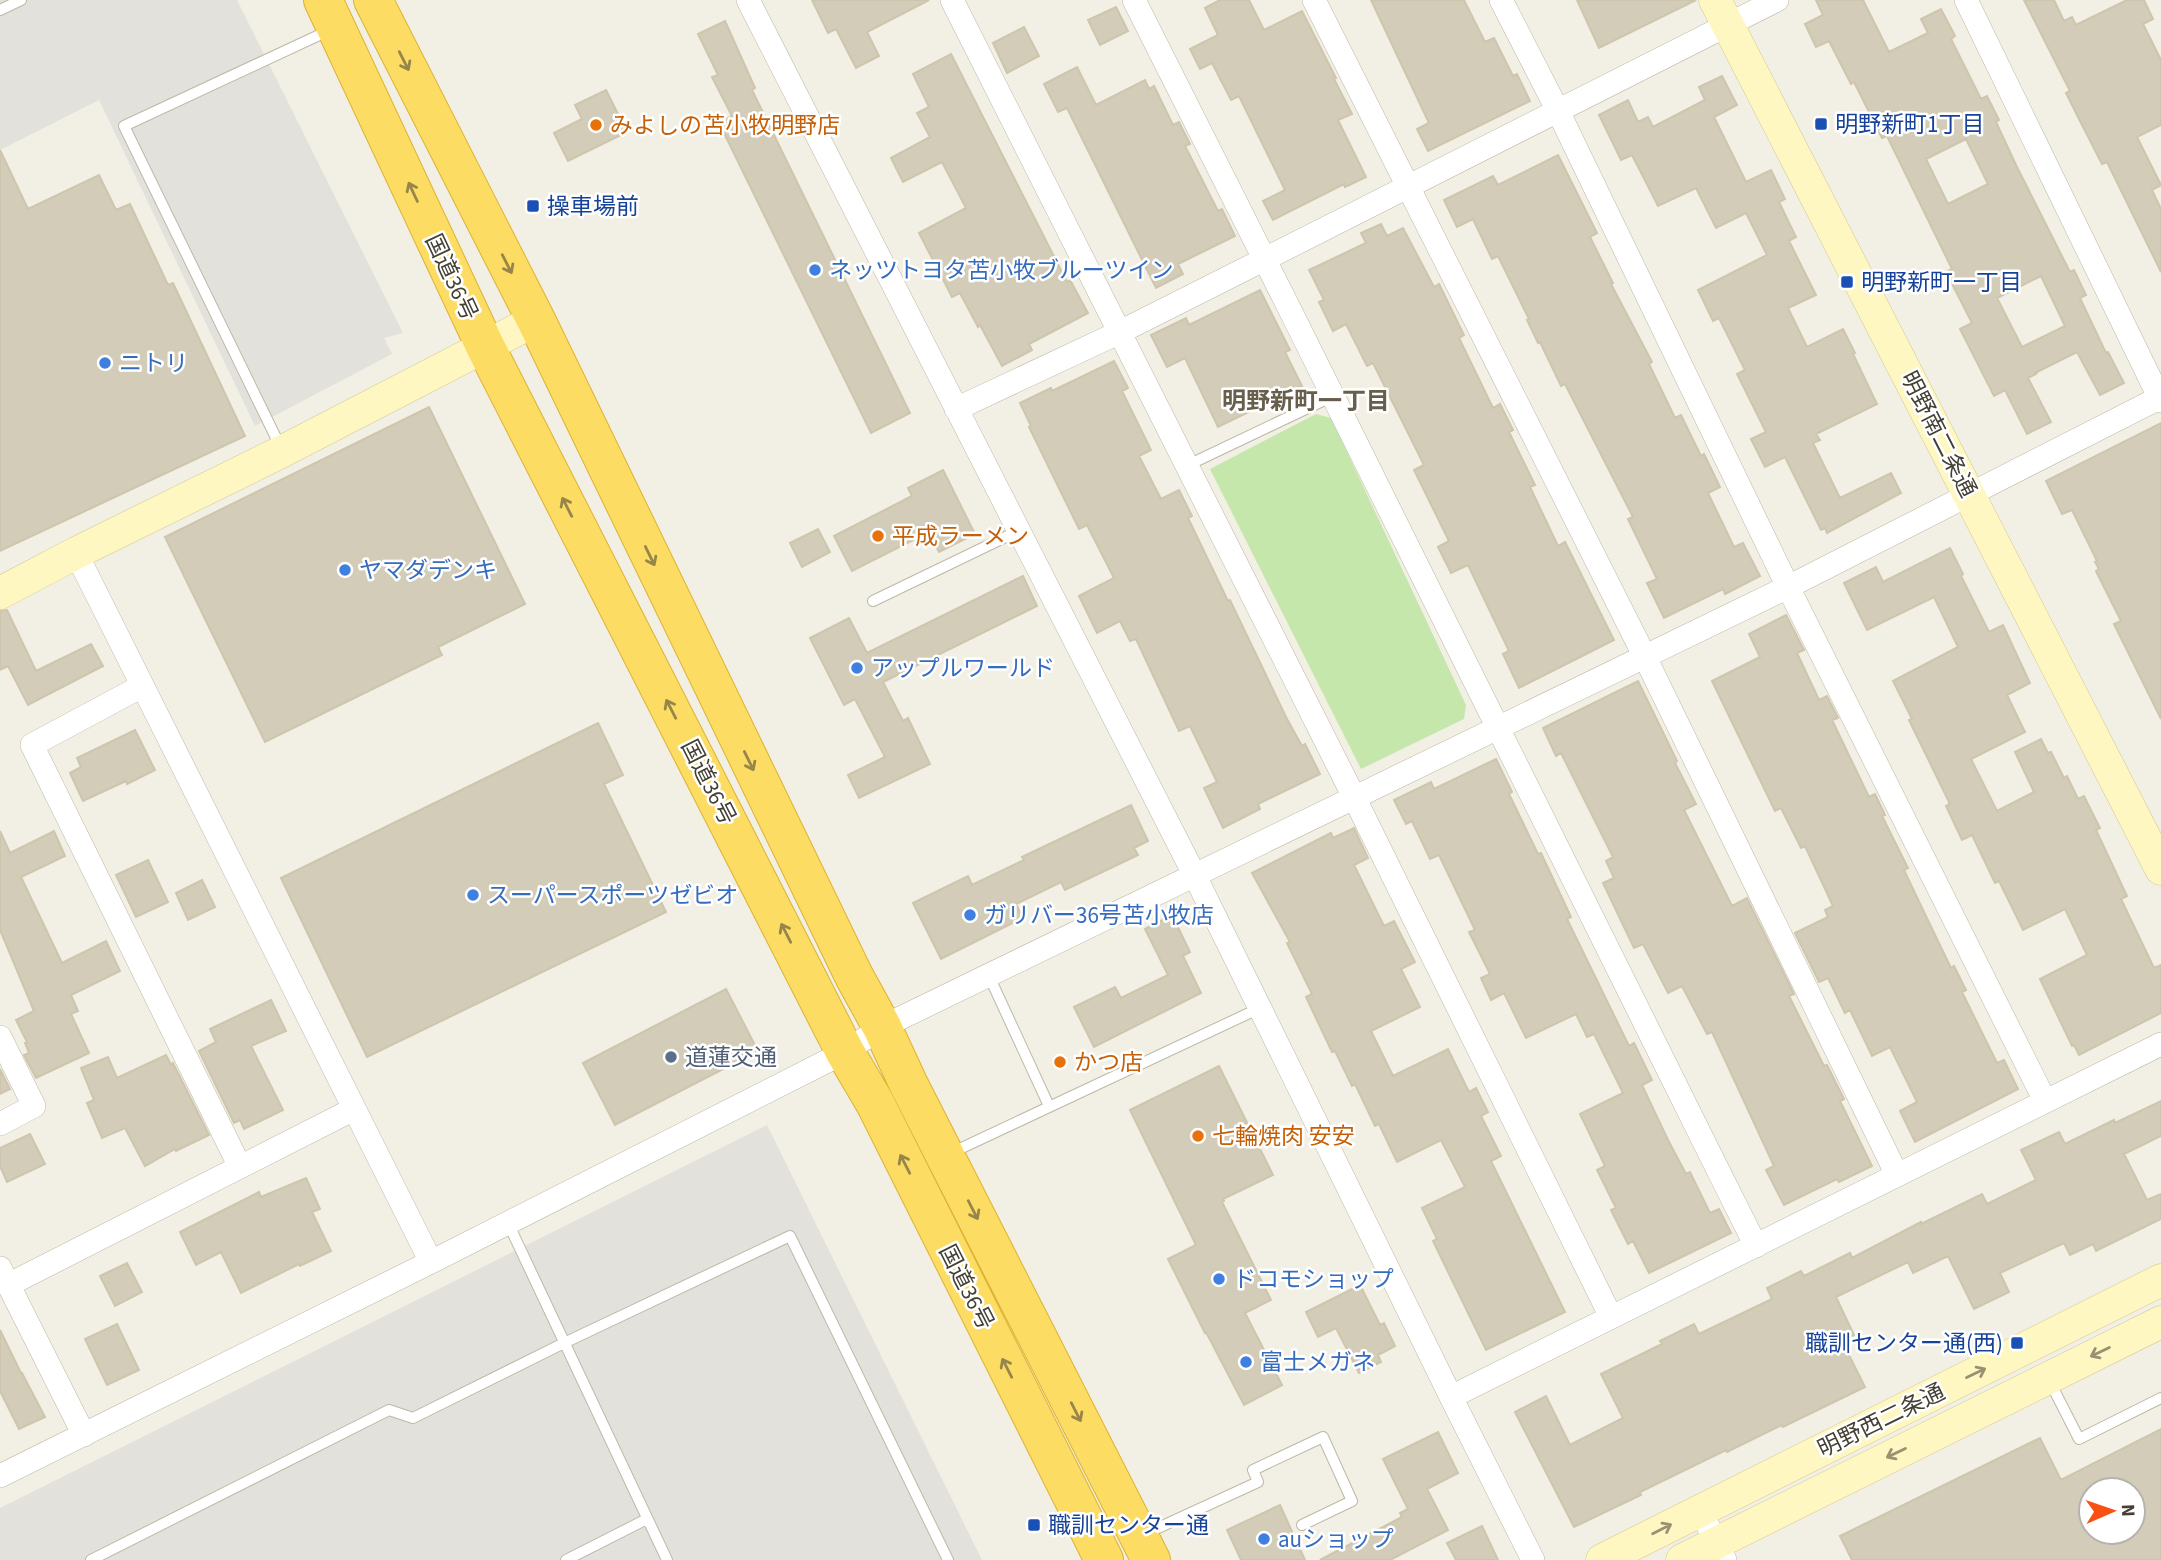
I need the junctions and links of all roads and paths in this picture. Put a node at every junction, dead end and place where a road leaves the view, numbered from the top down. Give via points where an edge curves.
1 (21, 0) edge
2 (373, 0) edge
3 (748, 0) edge
4 (952, 0) edge
5 (1134, 0) edge
6 (1314, 0) edge
7 (1500, 0) edge
8 (1777, 0) edge
9 (1966, 0) edge
10 (0, 10) edge
11 (1722, 13) edge
12 (329, 14) edge
13 (1558, 111) junction
14 (1407, 186) junction
15 (1265, 259) junction
16 (536, 320) junction
17 (1118, 332) junction
18 (485, 346) junction
19 (1333, 396) junction
20 (2160, 398) edge
21 (956, 409) junction
22 (283, 451) junction
23 (1186, 466) junction
24 (1969, 493) junction
25 (1018, 531) junction
26 (76, 553) junction
27 (1788, 587) junction
28 (0, 593) edge
29 (873, 601) dead end
30 (1645, 657) junction
31 (142, 685) junction
32 (1497, 730) junction
33 (1354, 797) junction
34 (2161, 869) edge
35 (1195, 876) junction
36 (989, 976) junction
37 (1260, 1008) junction
38 (882, 1027) junction
39 (0, 1037) edge
40 (2161, 1044) edge
41 (845, 1052) junction
42 (2045, 1101) junction
43 (1049, 1107) junction
44 (354, 1109) junction
45 (0, 1124) edge
46 (945, 1155) junction
47 (240, 1167) junction
48 (1897, 1175) junction
49 (508, 1223) junction
50 (1756, 1246) junction
51 (431, 1262) junction
52 (4, 1277) edge
53 (2161, 1280) edge
54 (1611, 1317) junction
55 (2161, 1322) edge
56 (564, 1343) junction
57 (2048, 1378) junction
58 (1451, 1397) junction
59 (2161, 1398) edge
60 (84, 1436) junction
61 (0, 1476) edge
62 (1700, 1510) junction
63 (648, 1519) junction
64 (1302, 1525) dead end
65 (1145, 1548) edge
66 (1721, 1551) edge
67 (91, 1560) edge
68 (566, 1560) edge
69 (667, 1560) edge
70 (948, 1560) edge
71 (1104, 1560) edge
72 (1533, 1560) edge
73 (1602, 1560) edge
74 (1682, 1560) edge

1 - 10 lane
2 -> 16 highway, 国道36号
3 - 21 street
4 - 17 street
5 - 15 street
6 - 14 street
7 - 13 street
8 - 11 street
9 - 20 street
11 - 13 street
11 - 24 street, 明野南二条通
18 -> 12 highway, 国道36号
12 - 22 lane via 124,126
13 - 14 street
13 - 27 street
14 - 15 street
14 - 30 street
15 - 17 street
15 - 19 street
16 - 18 street
16 -> 38 highway, 国道36号
17 - 21 street
17 - 23 street
18 - 22 street
41 -> 18 highway, 国道36号
19 - 23 lane
19 - 32 street
20 - 24 street
21 - 25 street
22 - 26 street
23 - 33 street
24 - 27 street
24 - 34 street, 明野南二条通
25 - 29 lane
25 - 35 street
26 - 28 street
26 - 31 street
27 - 30 street
27 - 42 street
30 - 32 street
30 - 48 street
31 - 44 street
31 - 47 street via 32,745
32 - 33 street
32 - 50 street
33 - 35 street
33 - 54 street
35 - 36 street
35 - 37 street
36 - 38 street
36 - 43 lane
37 - 43 lane
37 - 58 street
38 - 41 street
38 - 46 highway, 国道36号
39 - 45 street via 34,1106
40 - 42 street
41 - 49 street
71 -> 41 highway, 国道36号 via 875,1103
42 - 48 street
43 - 46 lane
44 - 47 street
44 - 51 street
46 -> 65 highway, 国道36号
47 - 52 street
48 - 50 street
49 - 51 street
49 - 56 lane
50 - 54 street
51 - 60 street
52 - 60 street
62 -> 53 street, 明野西二条通
54 - 58 street
55 -> 57 street, 明野西二条通
56 - 63 lane
56 - 67 lane via 413,1418 389,1410
56 - 70 lane via 790,1236
57 - 59 lane via 2079,1439
57 -> 66 street, 明野西二条通
58 - 72 street
60 - 61 street
62 - 66 street
73 -> 62 street, 明野西二条通
63 - 68 lane
63 - 69 lane
64 - 65 lane via 1352,1501 1323,1437 1253,1469 1258,1482
66 - 74 street, 明野西二条通

